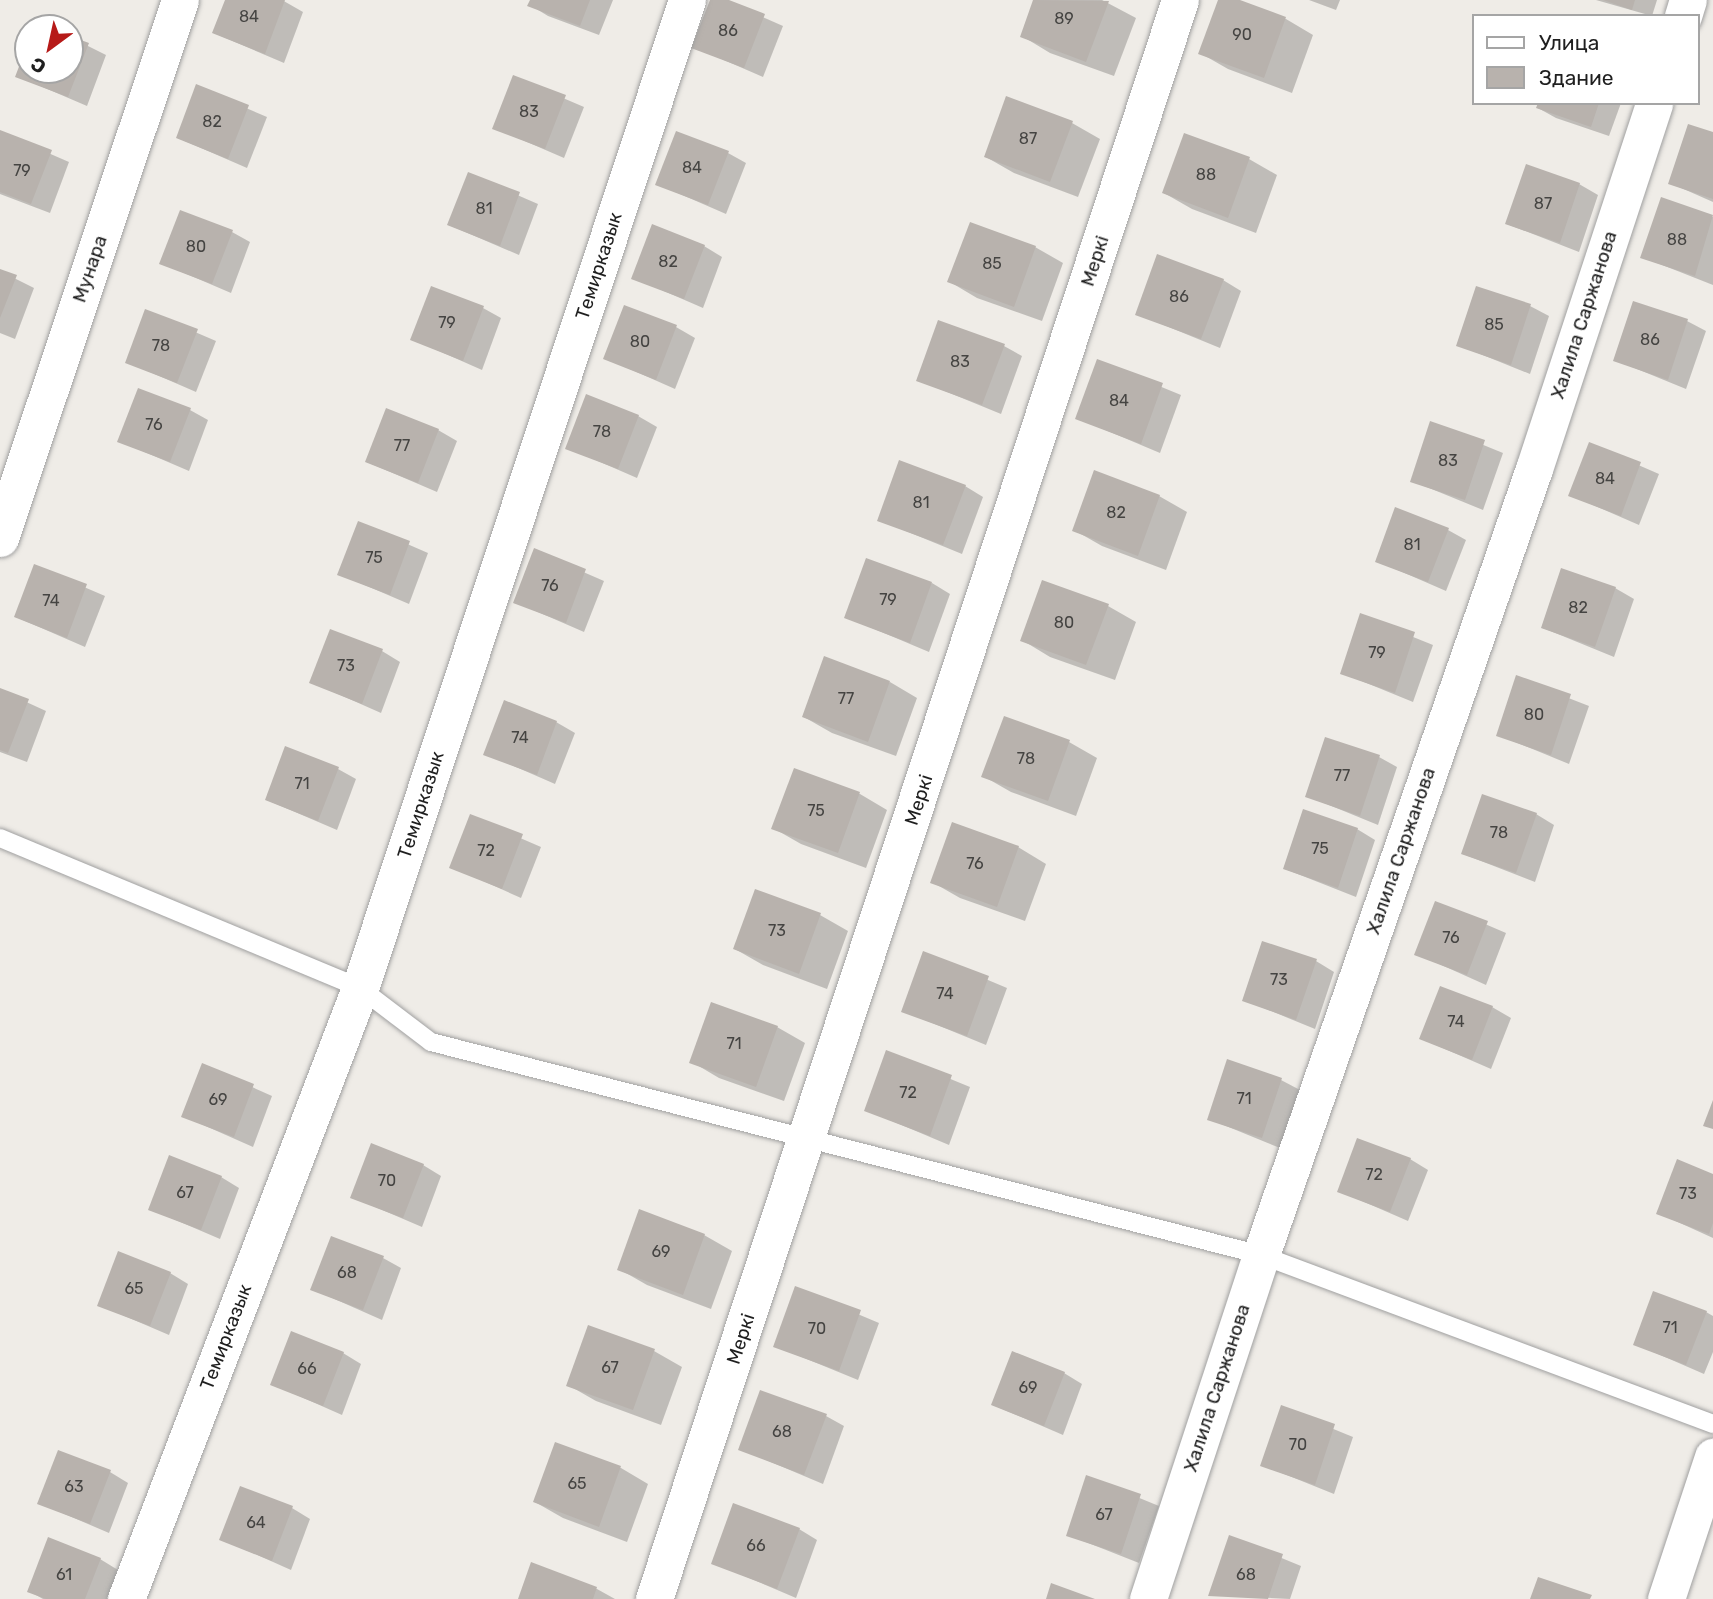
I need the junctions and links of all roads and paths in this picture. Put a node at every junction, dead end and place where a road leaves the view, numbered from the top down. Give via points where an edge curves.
1 (180, 0) edge
2 (687, 0) edge
3 (1180, 0) edge
4 (1653, 105) edge
5 (0, 538) edge
6 (0, 838) edge
7 (360, 988) junction
8 (808, 1139) junction
9 (1261, 1255) junction
10 (1713, 1424) edge
11 (1713, 1457) edge
12 (126, 1599) edge
13 (654, 1599) edge
14 (1148, 1599) edge
15 (1666, 1599) edge

1 - 5 street, Мунара
2 - 7 street, Темирказык
3 - 8 street, Меркі
4 - 9 street, Халила Саржанова via 1534,469
6 - 7 lane
7 - 8 lane via 431,1042
7 - 12 street, Темирказык
8 - 9 lane
8 - 13 street, Меркі
9 - 10 lane
9 - 14 street, Халила Саржанова
11 - 15 street

